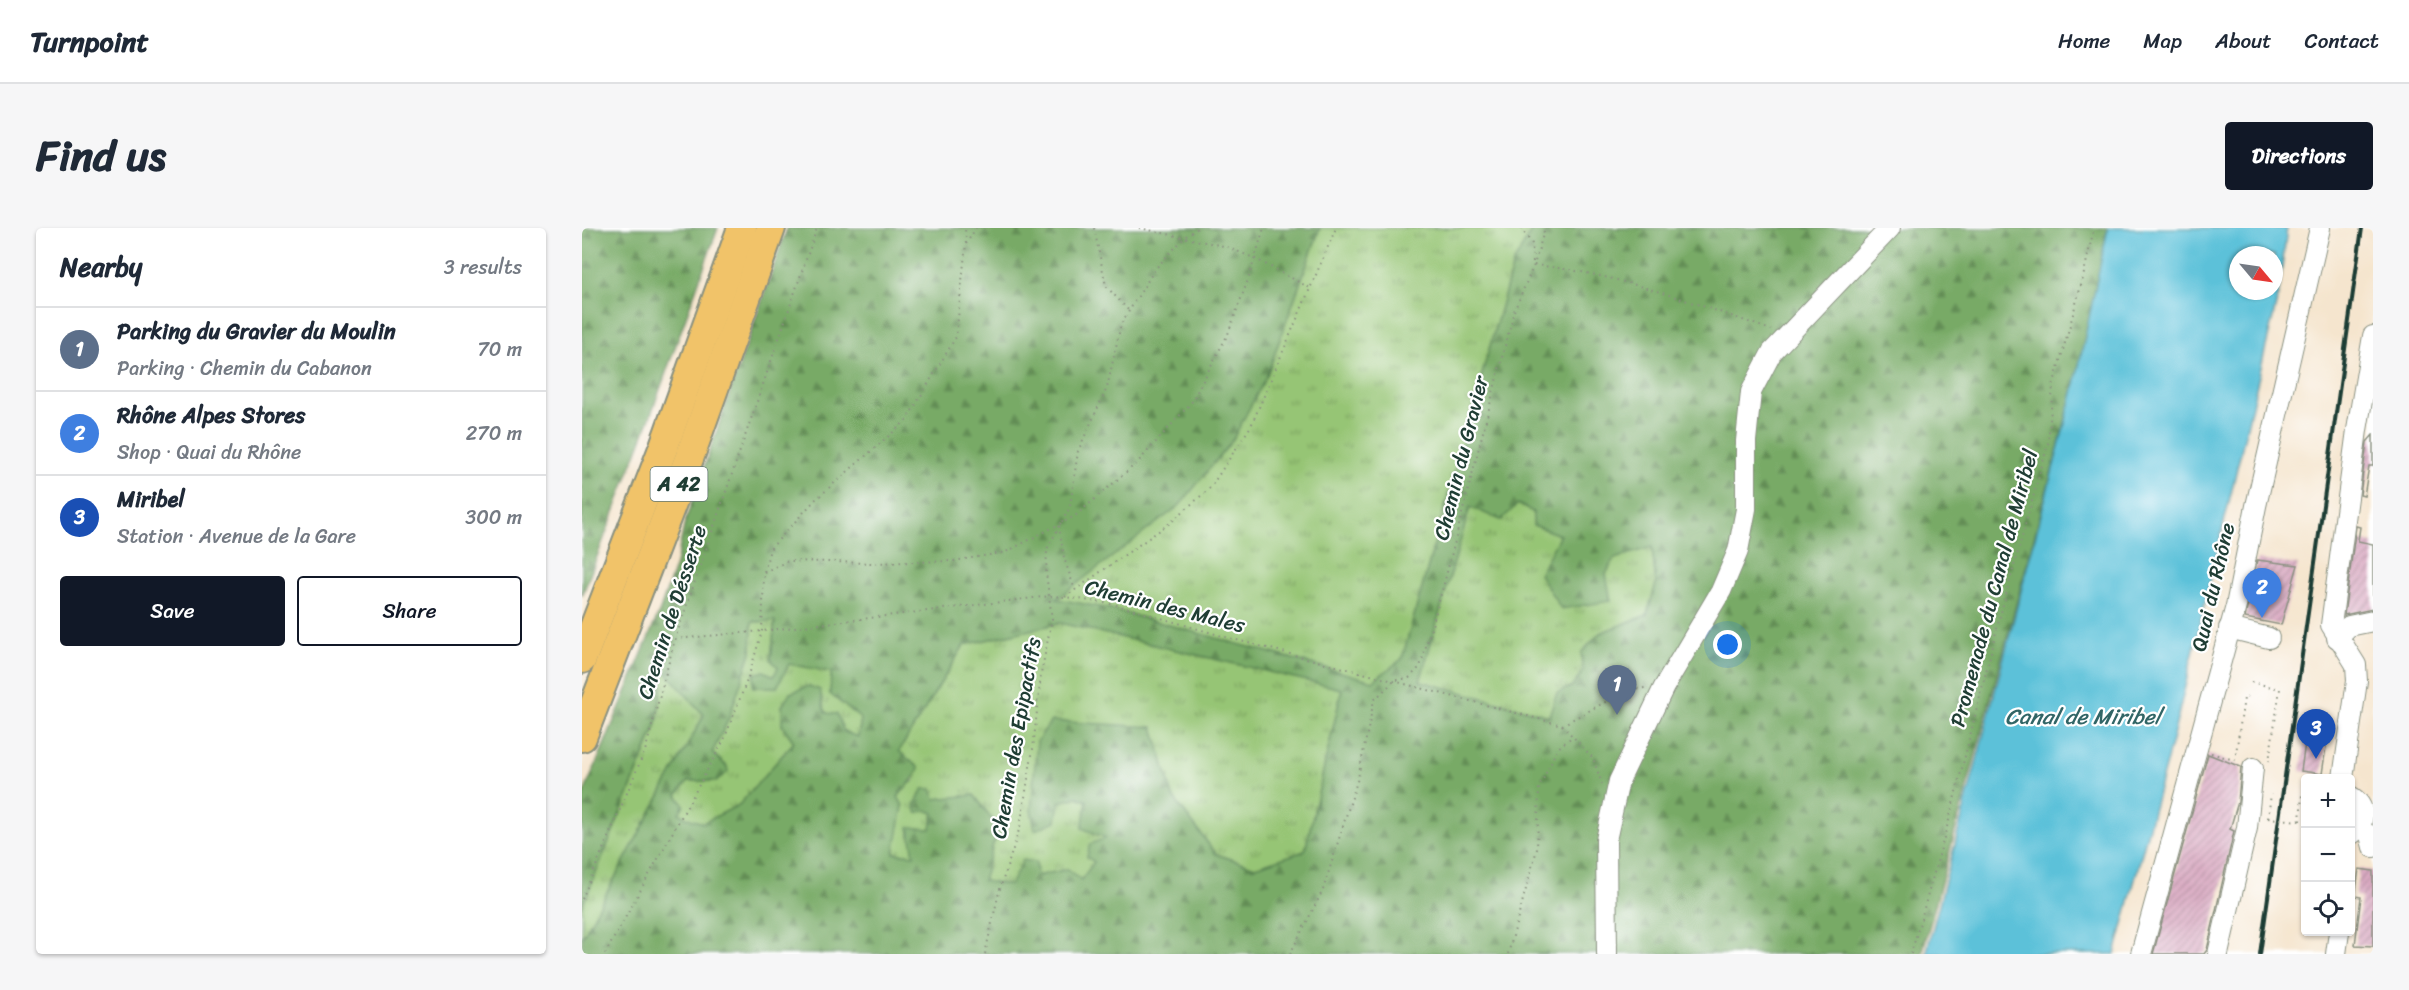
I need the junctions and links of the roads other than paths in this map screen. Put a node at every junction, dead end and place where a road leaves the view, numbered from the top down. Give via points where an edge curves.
1 (742, 228) edge
2 (771, 228) edge
3 (1890, 228) edge
4 (2320, 228) edge
5 (2373, 336) edge
6 (2373, 621) edge
7 (2229, 628) junction
8 (2269, 638) dead end
9 (2337, 638) junction
10 (582, 660) edge
11 (582, 737) edge
12 (2249, 765) road end
13 (2344, 774) edge
14 (2355, 799) edge
15 (2355, 831) edge
16 (2338, 936) edge
17 (1607, 954) edge
18 (2141, 954) edge
19 (2218, 954) edge
20 (2336, 954) edge

1 - 10 highway, A 42
2 - 11 highway, A 42 via 690,456
3 - 17 street via 1772,352 1751,392 1746,508 1738,551 1721,591 1664,687 1619,781 1606,840
4 - 7 street, Quai du Rhône
5 - 9 street via 2356,430 2331,625
6 - 9 street via 2349,626
7 - 8 street
7 - 18 street, Quai du Rhône
9 - 13 street via 2356,665 2357,681
12 - 19 street via 2247,828
14 - 15 street via 2364,814
16 - 20 street

